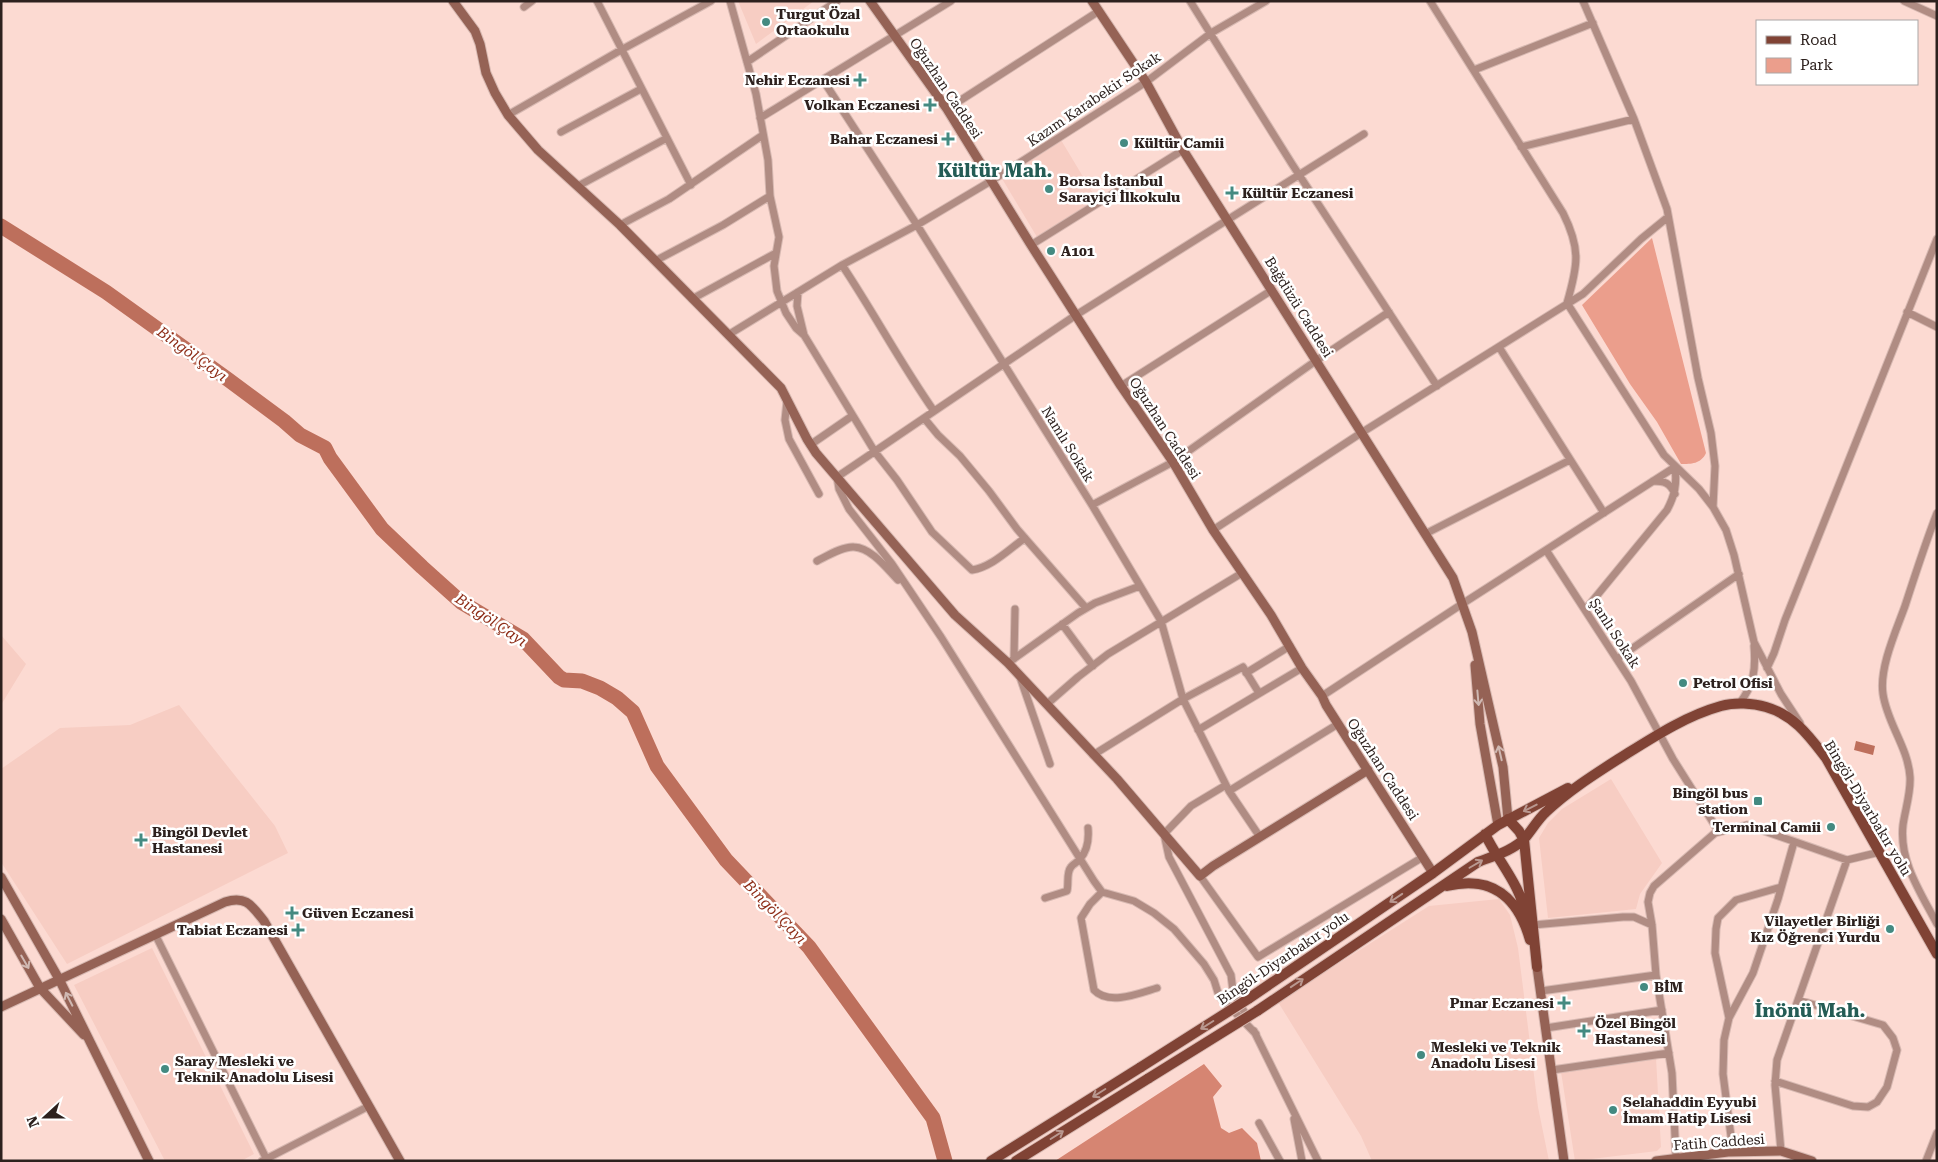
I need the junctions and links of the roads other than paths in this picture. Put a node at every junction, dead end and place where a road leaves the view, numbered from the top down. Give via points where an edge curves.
1 (453, 1) edge
2 (532, 1) edge
3 (597, 1) edge
4 (711, 1) edge
5 (730, 1) edge
6 (837, 1) edge
7 (870, 1) edge
8 (951, 1) edge
9 (1092, 1) edge
10 (1190, 1) edge
11 (1266, 1) edge
12 (1430, 1) edge
13 (1583, 1) edge
14 (1904, 1) edge
15 (524, 7) dead end
16 (1099, 11) junction
17 (1937, 16) edge
18 (1592, 23) junction
19 (1211, 33) junction
20 (895, 37) junction
21 (621, 50) junction
22 (747, 62) junction
23 (1474, 70) junction
24 (823, 80) junction
25 (1146, 82) junction
26 (641, 88) junction
27 (947, 109) junction
28 (508, 115) junction
29 (760, 118) junction
30 (1634, 119) junction
31 (561, 132) dead end
32 (1364, 134) dead end
33 (763, 135) junction
34 (667, 138) junction
35 (1521, 147) junction
36 (1183, 150) junction
37 (1299, 175) junction
38 (991, 181) junction
39 (691, 185) junction
40 (578, 186) junction
41 (770, 196) junction
42 (1668, 217) junction
43 (1228, 220) junction
44 (620, 225) junction
45 (917, 226) junction
46 (1937, 240) edge
47 (1031, 245) junction
48 (776, 253) junction
49 (655, 261) junction
50 (842, 265) junction
51 (1272, 290) junction
52 (798, 292) junction
53 (692, 299) junction
54 (781, 302) junction
55 (1567, 303) junction
56 (1389, 312) junction
57 (1907, 312) junction
58 (1076, 316) junction
59 (1937, 327) edge
60 (804, 335) junction
61 (728, 336) junction
62 (1498, 347) junction
63 (1317, 360) junction
64 (1003, 364) junction
65 (1121, 386) junction
66 (1437, 386) junction
67 (787, 398) junction
68 (934, 411) junction
69 (852, 416) junction
70 (924, 418) junction
71 (1361, 433) junction
72 (810, 445) junction
73 (875, 452) junction
74 (1570, 460) junction
75 (1173, 462) junction
76 (1674, 467) junction
77 (837, 477) junction
78 (1653, 481) junction
79 (820, 494) dead end
80 (1675, 495) junction
81 (1092, 505) junction
82 (1714, 508) junction
83 (1604, 512) junction
84 (1937, 513) edge
85 (1213, 530) junction
86 (1425, 534) junction
87 (1025, 538) junction
88 (1546, 550) junction
89 (817, 561) dead end
90 (1242, 573) junction
91 (1739, 574) junction
92 (1140, 586) junction
93 (910, 593) junction
94 (1462, 604) junction
95 (1086, 608) junction
96 (1015, 609) dead end
97 (1585, 610) junction
98 (1161, 622) junction
99 (1062, 624) junction
100 (1472, 632) junction
101 (1754, 642) junction
102 (1290, 646) junction
103 (1617, 659) junction
104 (1011, 660) junction
105 (1092, 666) junction
106 (1302, 668) junction
107 (1767, 668) junction
108 (1246, 673) junction
109 (1018, 674) junction
110 (1259, 693) junction
111 (1322, 696) junction
112 (1183, 699) junction
113 (1047, 704) junction
114 (1739, 704) junction
115 (1338, 724) junction
116 (1198, 730) junction
117 (1804, 730) junction
118 (1659, 733) junction
119 (1093, 755) junction
120 (1050, 764) dead end
121 (1368, 770) junction
122 (1590, 778) junction
123 (1228, 788) junction
124 (1508, 819) junction
125 (1498, 825) junction
126 (1088, 828) dead end
127 (1719, 832) junction
128 (1164, 834) junction
129 (1485, 834) junction
130 (1260, 837) junction
131 (1524, 840) junction
132 (1794, 842) junction
133 (1880, 852) junction
134 (1495, 854) junction
135 (1423, 857) junction
136 (1081, 858) junction
137 (1847, 860) junction
138 (1433, 873) junction
139 (1200, 876) junction
140 (1, 877) edge
141 (1440, 887) junction
142 (1782, 887) junction
143 (1102, 892) junction
144 (1045, 898) dead end
145 (1, 919) edge
146 (1937, 924) edge
147 (1533, 925) junction
148 (1652, 925) junction
149 (155, 934) junction
150 (1937, 954) edge
151 (1537, 967) junction
152 (1656, 974) junction
153 (59, 979) junction
154 (40, 988) junction
155 (1157, 988) dead end
156 (1541, 991) junction
157 (1798, 1000) junction
158 (1, 1007) edge
159 (1662, 1010) junction
160 (1728, 1018) junction
161 (1546, 1028) junction
162 (1256, 1034) junction
163 (91, 1042) junction
164 (1669, 1054) junction
165 (1552, 1070) junction
166 (1776, 1081) junction
167 (369, 1106) junction
168 (1292, 1110) junction
169 (1259, 1123) dead end
170 (1937, 1133) edge
171 (1781, 1151) junction
172 (1732, 1152) junction
173 (264, 1160) edge
174 (1676, 1160) edge
175 (149, 1161) edge
176 (400, 1161) edge
177 (991, 1161) edge
178 (1016, 1161) edge
179 (1280, 1161) edge
180 (1302, 1161) edge
181 (1318, 1161) edge
182 (1564, 1161) edge
183 (1656, 1161) edge
184 (1812, 1161) edge
185 (1926, 1161) edge

1 - 28 street via 474,31 486,73
2 - 15 street
3 - 21 street
4 - 21 street
5 - 22 street
6 - 22 street
7 - 20 street, Oğuzhan Caddesi
8 - 20 street
9 - 16 street, Bağdüzü Caddesi
10 - 19 street
11 - 19 street, Kazım Karabekir Sokak
12 - 23 street
13 - 18 street
14 - 17 street
16 - 25 street, Bağdüzü Caddesi
16 - 27 street
18 - 23 street
18 - 30 street
19 - 25 street, Kazım Karabekir Sokak
19 - 37 street
20 - 24 street
20 - 27 street, Oğuzhan Caddesi
21 - 26 street
21 - 28 street
22 - 29 street
23 - 35 street
24 - 29 street
24 - 45 street, Namlı Sokak
25 - 36 street, Bağdüzü Caddesi
25 - 38 street, Kazım Karabekir Sokak
26 - 31 street
26 - 34 street
27 - 38 street, Oğuzhan Caddesi
28 - 40 street via 538,150
29 - 33 street
30 - 35 street
30 - 42 street
32 - 37 street
33 - 39 street
33 - 41 street
34 - 39 street
34 - 40 street
35 - 55 street via 1572,232 1576,248 1575,270
36 - 43 street, Bağdüzü Caddesi
36 - 47 street
37 - 43 street
37 - 56 street
38 - 45 street, Kazım Karabekir Sokak
38 - 47 street, Oğuzhan Caddesi
39 - 44 street
40 - 44 street
41 - 48 street via 779,237
41 - 49 street via 723,226
42 - 55 street via 1583,294
42 - 82 street via 1698,378 1712,433
43 - 51 street, Bağdüzü Caddesi
43 - 58 street
44 - 49 street
45 - 50 street, Kazım Karabekir Sokak
45 - 64 street, Namlı Sokak
46 - 57 street
47 - 58 street, Oğuzhan Caddesi
48 - 53 street
48 - 54 street via 775,278
49 - 53 street
50 - 52 street, Kazım Karabekir Sokak
50 - 68 street
51 - 63 street, Bağdüzü Caddesi
51 - 65 street
52 - 54 street, Kazım Karabekir Sokak
52 - 60 street via 797,306
53 - 61 street
54 - 60 street via 796,328
54 - 61 street, Kazım Karabekir Sokak
55 - 62 street
55 - 76 street
56 - 63 street
56 - 66 street
57 - 59 street
57 - 107 street
58 - 64 street
58 - 65 street, Oğuzhan Caddesi
60 - 69 street
61 - 67 street via 781,388
62 - 66 street
62 - 74 street
63 - 71 street, Bağdüzü Caddesi
63 - 75 street
64 - 68 street
64 - 81 street, Namlı Sokak
65 - 75 street, Oğuzhan Caddesi
66 - 71 street
67 - 72 street
67 - 79 street via 785,420 789,439
68 - 70 street
69 - 72 street
69 - 73 street
70 - 73 street
70 - 87 street via 960,456
71 - 85 street
71 - 86 street, Bağdüzü Caddesi
72 - 77 street
73 - 77 street
73 - 87 street via 932,532 972,570 995,560
74 - 83 street
74 - 86 street
75 - 81 street
75 - 85 street, Oğuzhan Caddesi
76 - 78 street
76 - 80 street
76 - 82 street via 1699,489
77 - 93 street via 848,509 892,564
77 - 104 street via 955,615
78 - 80 street via 1664,481
78 - 83 street
80 - 97 street via 1667,510
81 - 92 street, Namlı Sokak
82 - 91 street via 1726,530
83 - 88 street
84 - 146 street via 1890,652 1882,692 1910,776 1902,841 1905,857
85 - 90 street, Oğuzhan Caddesi
86 - 94 street, Bağdüzü Caddesi via 1452,578
87 - 95 street
88 - 94 street
88 - 97 street, Şanlı Sokak
89 - 93 street via 854,546 866,550
90 - 98 street
90 - 102 street, Oğuzhan Caddesi
91 - 101 street
91 - 103 street
92 - 95 street
92 - 98 street, Namlı Sokak
93 - 136 street via 941,636
94 - 100 street, Bağdüzü Caddesi
94 - 111 street
95 - 99 street
96 - 104 street
97 - 103 street, Şanlı Sokak
98 - 105 street
98 - 112 street, Namlı Sokak
99 - 104 street
99 - 105 street
124 -> 100 street via 1503,767
100 -> 125 street via 1480,724
101 - 107 street
101 - 114 street via 1754,677
102 - 106 street, Oğuzhan Caddesi
102 - 108 street
103 - 118 street, Şanlı Sokak
104 - 109 street
105 - 113 street
106 - 110 street
106 - 111 street, Oğuzhan Caddesi
107 - 117 street
108 - 110 street
108 - 112 street via 1243,668
109 - 113 street
109 - 120 street
110 - 116 street
111 - 115 street, Oğuzhan Caddesi
112 - 116 street, Namlı Sokak
112 - 119 street
113 - 119 street
114 - 117 main road, Bingöl-Diyarbakır yolu via 1766,707 1786,715
114 - 118 main road, Bingöl-Diyarbakır yolu via 1701,713
115 - 121 street, Oğuzhan Caddesi
115 - 123 street
116 - 123 street, Namlı Sokak
117 - 133 main road, Bingöl-Diyarbakır yolu via 1826,758
118 - 122 main road, Bingöl-Diyarbakır yolu
118 - 127 street, Şanlı Sokak
119 - 128 street
121 - 130 street
121 - 135 street, Oğuzhan Caddesi
122 -> 124 main road, Bingöl-Diyarbakır yolu
122 - 131 main road, Bingöl-Diyarbakır yolu via 1546,812
123 - 128 street via 1191,806
123 - 130 street, Namlı Sokak
124 - 125 main road, Bingöl-Diyarbakır yolu
124 - 131 main road
125 - 129 main road, Bingöl-Diyarbakır yolu
126 - 136 street via 1089,839
127 - 132 street via 1747,825
127 - 148 street via 1654,886 1648,902
128 - 139 street
128 - 162 street via 1169,856 1231,975 1233,991
129 - 134 main road
129 - 138 main road, Bingöl-Diyarbakır yolu
130 - 139 street
131 - 134 main road, Bingöl-Diyarbakır yolu
131 - 147 main road
132 - 137 street
132 - 142 street
133 - 137 street
133 - 150 main road, Bingöl-Diyarbakır yolu
141 -> 134 main road, Bingöl-Diyarbakır yolu
134 - 151 main road via 1521,896
135 - 138 street, Oğuzhan Caddesi
135 - 139 street via 1258,957
136 - 143 street
136 - 144 street via 1071,866 1067,891
137 - 157 street
138 -> 177 main road, Bingöl-Diyarbakır yolu, bridge via 1248,999
140 - 153 street
141 - 151 main road via 1460,882 1487,886 1503,893 1525,924
178 -> 141 main road, Bingöl-Diyarbakır yolu, bridge via 1257,1011
142 - 160 street via 1753,973
142 - 160 street via 1736,900 1718,918 1715,953
143 - 155 street via 1081,918 1094,990 1105,997 1122,997
143 - 162 street via 1134,901 1174,929 1204,964 1219,996
145 -> 154 street
147 - 148 street via 1624,917 1634,917
147 - 151 main road
148 - 152 street
149 - 153 street
149 - 167 street via 234,899 241,899 253,907
149 - 173 street
151 - 156 street
152 - 156 street
152 - 159 street
153 - 154 street
163 -> 153 street
154 - 158 street
154 - 163 street
156 - 161 street
157 - 166 street via 1777,1060
157 - 166 street via 1883,1026 1893,1038 1897,1050 1887,1087 1877,1102 1853,1106
159 - 161 street
159 - 164 street
160 - 172 street via 1723,1074
161 - 165 street
162 - 168 street
163 - 175 street
164 - 165 street
164 - 174 street
165 - 182 street
166 - 171 street
167 - 173 street
167 - 176 street
168 - 180 street
168 - 181 street
169 - 179 street
170 - 185 street
171 - 172 street, Fatih Caddesi
171 - 184 street, Fatih Caddesi
172 - 174 street, Fatih Caddesi
174 - 183 street, Fatih Caddesi

